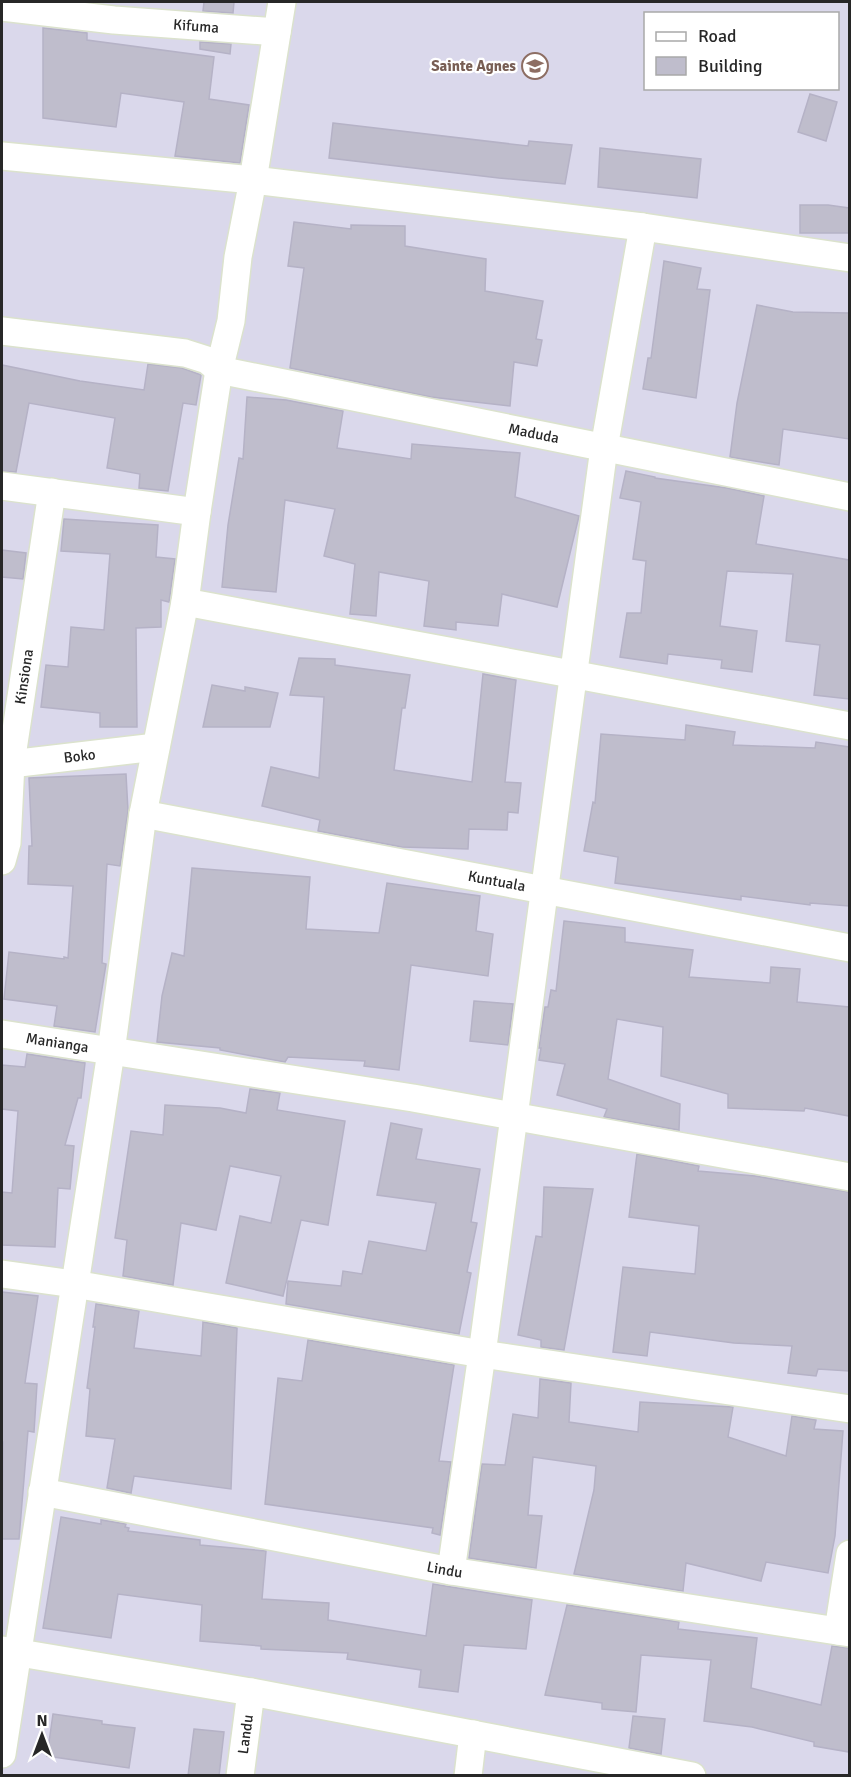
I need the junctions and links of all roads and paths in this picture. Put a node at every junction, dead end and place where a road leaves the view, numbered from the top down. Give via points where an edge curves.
1 (282, 2) edge
2 (2, 7) edge
3 (116, 11) edge
4 (278, 32) junction
5 (2, 156) edge
6 (253, 180) junction
7 (644, 227) junction
8 (849, 258) edge
9 (2, 331) edge
10 (219, 370) junction
11 (604, 448) junction
12 (2, 486) edge
13 (52, 492) junction
14 (849, 497) edge
15 (197, 512) junction
16 (185, 602) junction
17 (575, 674) junction
18 (849, 726) edge
19 (156, 747) junction
20 (6, 764) edge
21 (143, 814) junction
22 (2, 861) edge
23 (545, 891) junction
24 (849, 948) edge
25 (2, 1034) edge
26 (111, 1052) junction
27 (515, 1115) junction
28 (849, 1177) edge
29 (2, 1274) edge
30 (74, 1284) junction
31 (483, 1354) junction
32 (849, 1409) edge
33 (42, 1492) junction
34 (849, 1554) edge
35 (451, 1571) junction
36 (844, 1632) edge
37 (10, 1651) edge
38 (250, 1692) junction
39 (473, 1734) junction
40 (2, 1754) edge
41 (240, 1776) edge
42 (468, 1776) edge
43 (692, 1776) edge

1 - 4 street
2 - 3 street, Kifuma
3 - 4 street, Kifuma
4 - 6 street
5 - 6 street
6 - 7 street
6 - 10 street via 238,256 231,321
7 - 8 street
7 - 11 street
9 - 10 street, Maduda via 177,352 207,360
10 - 11 street, Maduda
10 - 15 street
11 - 14 street, Maduda
11 - 17 street
12 - 13 street
13 - 15 street
13 - 20 street, Kinsiona
15 - 16 street
16 - 17 street
16 - 19 street
17 - 18 street
17 - 23 street
19 - 20 street, Boko
19 - 21 street
20 - 22 street, Kinsiona via 7,843
21 - 23 street, Kuntuala
21 - 26 street
23 - 24 street, Kuntuala
23 - 27 street
25 - 26 street, Manianga
26 - 27 street, Manianga
26 - 30 street
27 - 28 street, Manianga
27 - 31 street
29 - 30 street
30 - 31 street
30 - 33 street
31 - 32 street
31 - 35 street
33 - 35 street, Lindu
33 - 37 street
34 - 36 street
35 - 36 street, Lindu
37 - 38 street
37 - 40 street
38 - 39 street
38 - 41 street, Landu
39 - 42 street
39 - 43 street

